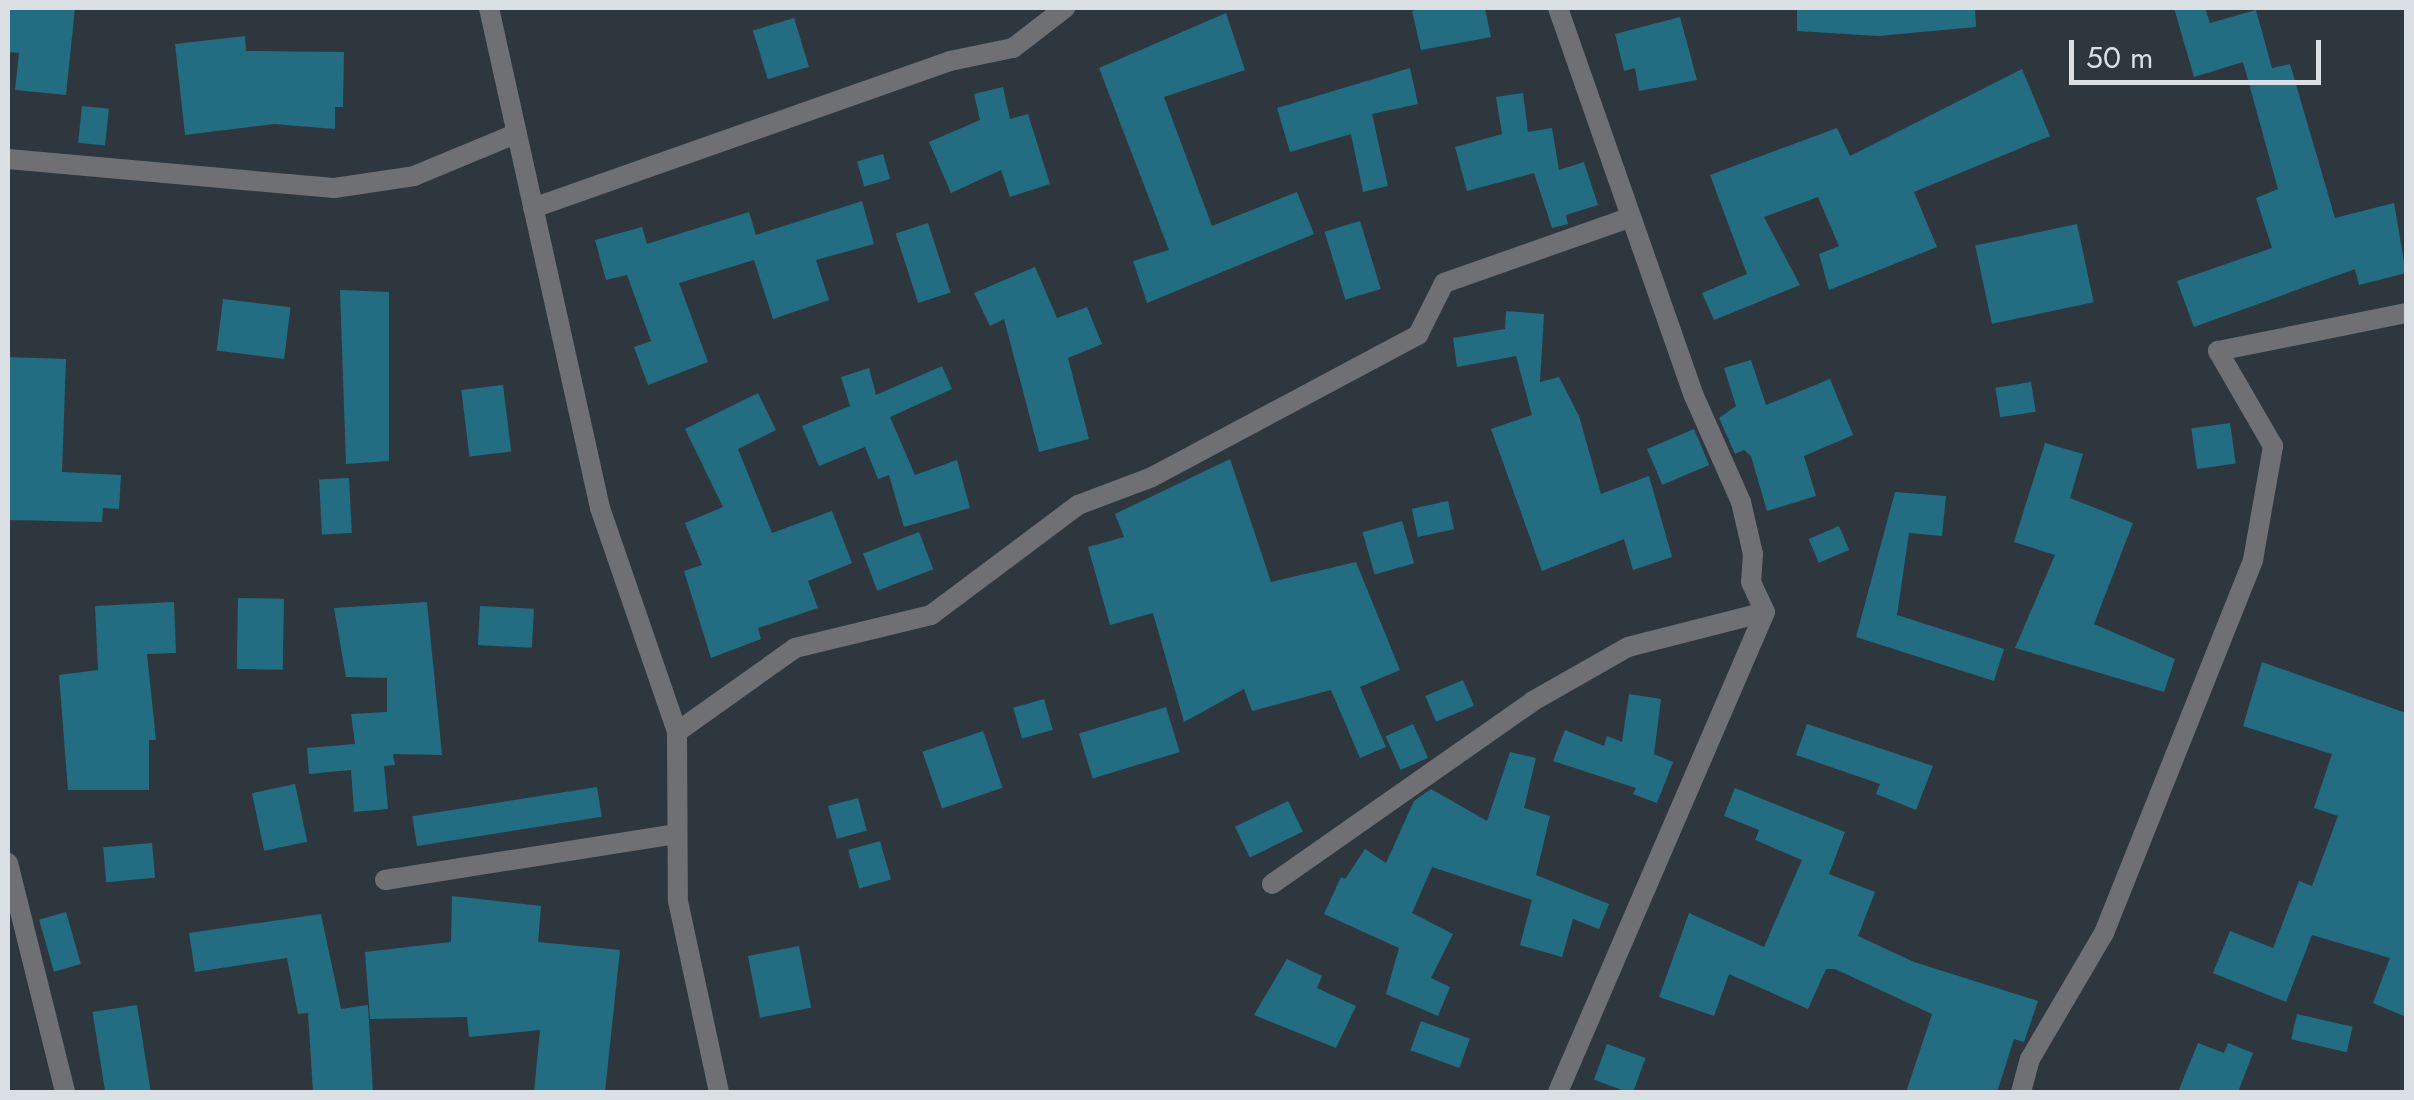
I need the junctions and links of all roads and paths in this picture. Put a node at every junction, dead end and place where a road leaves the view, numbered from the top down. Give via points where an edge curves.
1 (488, 8) edge
2 (1065, 8) edge
3 (1558, 8) edge
4 (513, 135) junction
5 (8, 159) edge
6 (534, 208) junction
7 (1631, 216) junction
8 (2406, 313) edge
9 (1766, 612) junction
10 (678, 732) junction
11 (675, 834) junction
12 (8, 862) edge
13 (385, 880) dead end
14 (1272, 884) dead end
15 (66, 1092) edge
16 (719, 1092) edge
17 (1558, 1092) edge
18 (2022, 1092) edge

1 - 4 street
2 - 6 street via 1012,48 950,60
3 - 7 street
4 - 5 street via 414,176 334,188
4 - 6 street
6 - 10 street via 600,508
7 - 9 street via 1694,396 1740,502 1753,554 1751,582
7 - 10 street via 1444,283 1418,334 1152,477 1078,505 931,615 795,648
8 - 18 street via 2218,351 2272,446 2253,560 2104,933 2030,1059
9 - 14 street via 1628,647 1533,701
9 - 17 street
10 - 11 street
11 - 13 street
11 - 16 street via 678,901
12 - 15 street

